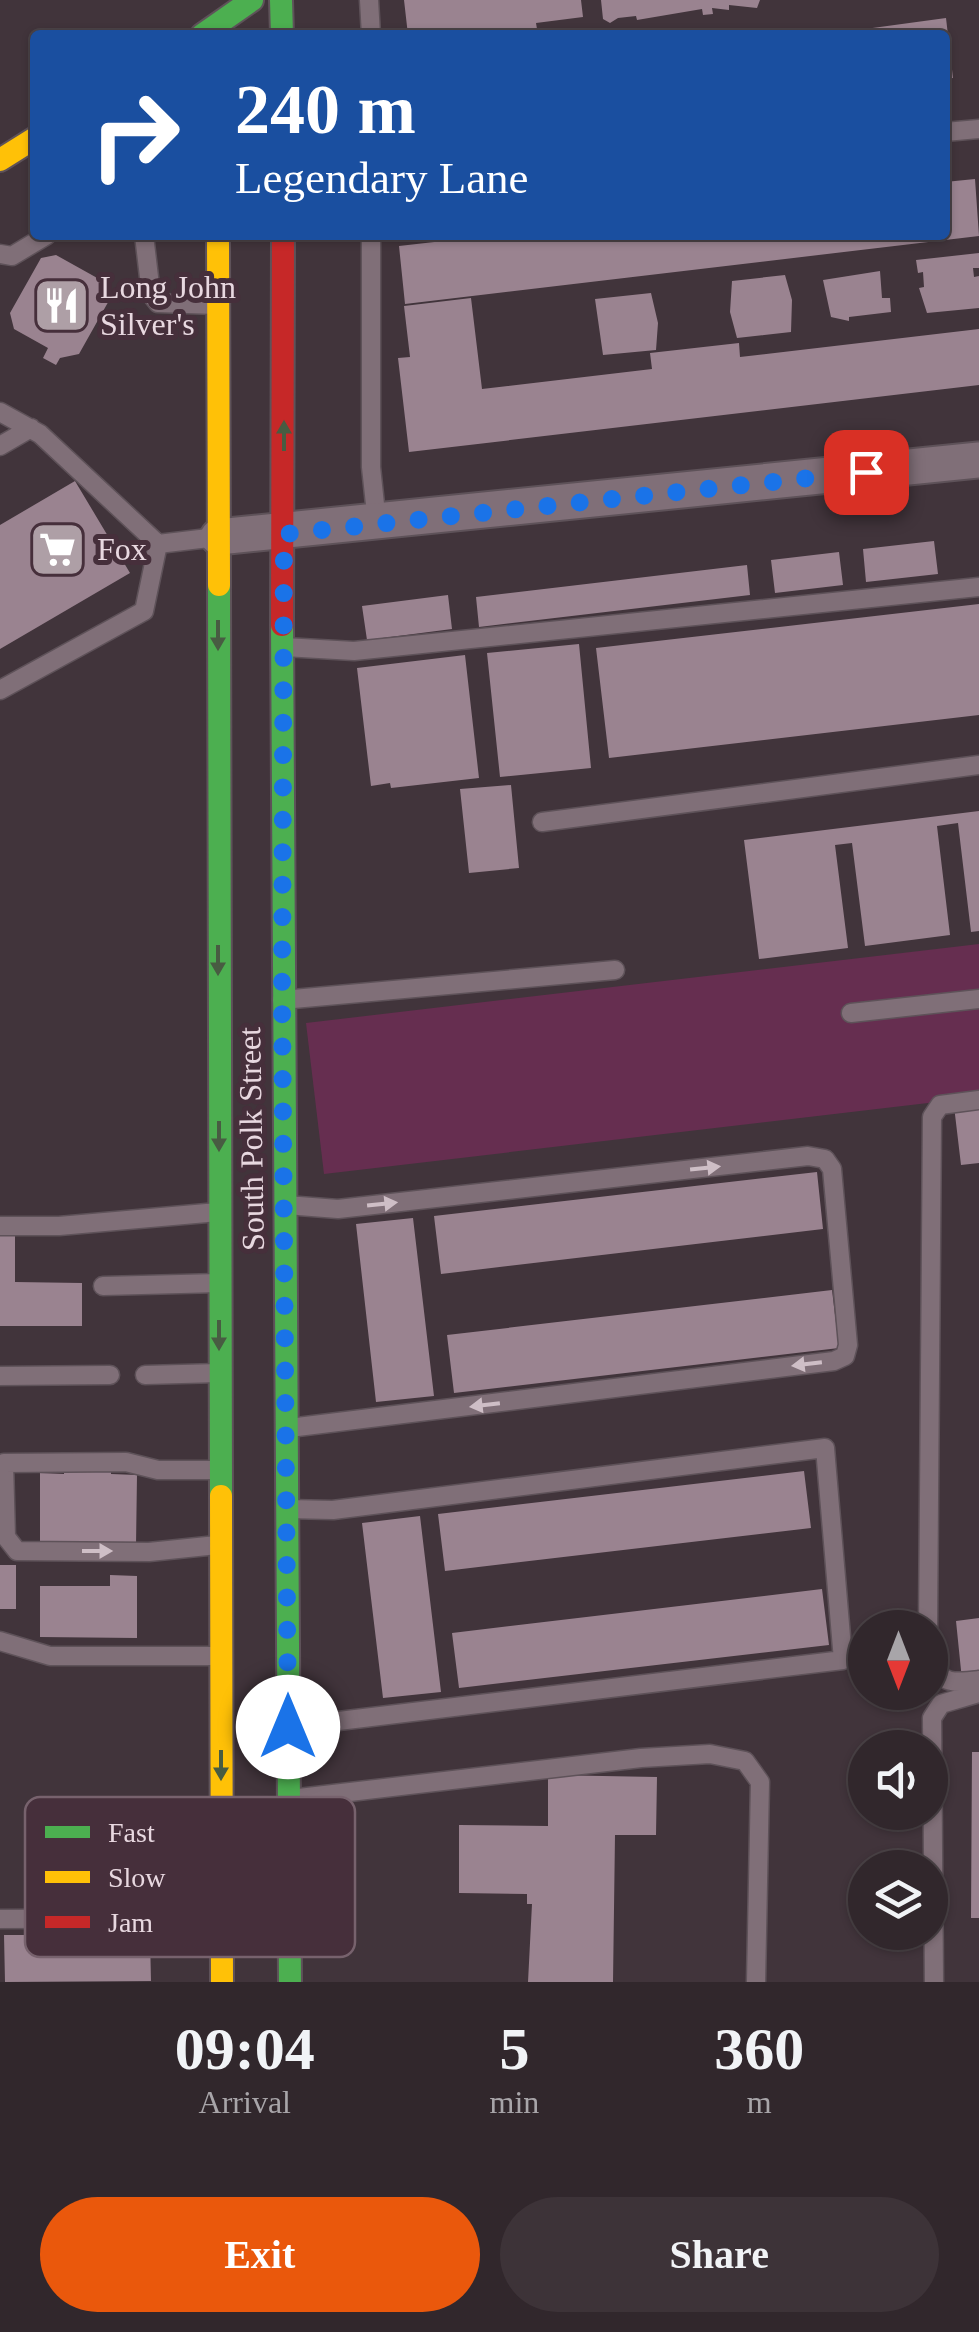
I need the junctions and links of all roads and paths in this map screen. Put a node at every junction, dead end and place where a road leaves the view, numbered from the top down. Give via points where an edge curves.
1 (216, 0) edge
2 (252, 0) edge
3 (281, 0) edge
4 (369, 0) edge
5 (212, 30) edge
6 (213, 30) edge
7 (282, 30) edge
8 (371, 30) edge
9 (979, 128) edge
10 (950, 131) edge
11 (30, 141) edge
12 (0, 160) edge
13 (39, 240) edge
14 (145, 240) edge
15 (218, 240) edge
16 (282, 240) edge
17 (371, 240) edge
18 (0, 254) edge
19 (218, 305) junction
20 (0, 412) edge
21 (31, 428) junction
22 (0, 446) edge
23 (979, 460) edge
24 (377, 523) junction
25 (284, 534) junction
26 (218, 537) junction
27 (158, 544) junction
28 (979, 587) edge
29 (284, 647) junction
30 (0, 690) edge
31 (979, 765) edge
32 (542, 822) dead end
33 (615, 970) dead end
34 (979, 999) edge
35 (282, 1000) junction
36 (851, 1013) dead end
37 (979, 1100) edge
38 (269, 1204) junction
39 (218, 1207) junction
40 (0, 1226) edge
41 (219, 1283) junction
42 (104, 1286) dead end
43 (220, 1373) junction
44 (144, 1374) dead end
45 (110, 1375) dead end
46 (0, 1376) edge
47 (287, 1428) junction
48 (220, 1470) junction
49 (287, 1508) junction
50 (3, 1509) edge
51 (220, 1544) junction
52 (928, 1610) edge
53 (0, 1641) edge
54 (221, 1656) junction
55 (979, 1680) edge
56 (948, 1682) edge
57 (979, 1693) edge
58 (288, 1727) junction
59 (222, 1797) edge
60 (289, 1797) edge
61 (306, 1797) edge
62 (290, 1957) edge
63 (290, 1982) edge
64 (756, 1982) edge
65 (934, 1982) edge

1 - 5 main road
2 - 6 main road
3 - 7 main road
4 - 8 lane
9 - 10 lane
11 - 12 main road
13 - 18 lane via 12,256
14 - 19 lane via 151,294 158,302
15 - 19 main road, South Polk Street
25 -> 16 main road, South Polk Street
17 - 24 lane
19 - 26 main road, South Polk Street
20 - 21 lane
21 - 22 lane
21 - 27 lane
23 - 24 street
24 - 25 street
25 - 26 street
25 - 29 main road, South Polk Street
26 - 27 lane
26 -> 39 main road, South Polk Street
27 - 30 lane via 144,610
28 - 29 lane via 354,651
29 - 35 main road, South Polk Street
31 - 32 lane
33 - 35 lane
34 - 36 lane
35 - 38 main road, South Polk Street
37 - 52 lane via 940,1105 932,1118
38 - 39 main road
38 - 47 main road, South Polk Street
38 -> 47 lane via 338,1209 825,1159 832,1169 848,1346 834,1360
39 - 40 lane via 59,1226
39 - 41 main road, South Polk Street
41 - 42 lane
41 -> 43 main road, South Polk Street
43 - 44 lane
43 - 48 main road, South Polk Street
45 - 46 lane
47 - 49 main road, South Polk Street
48 - 50 lane via 4,1463
48 - 51 main road, South Polk Street
49 - 58 main road, South Polk Street
49 - 58 lane via 333,1510 825,1448 843,1660
50 -> 51 lane via 6,1537 17,1551 149,1552
51 - 54 main road, South Polk Street
53 - 54 lane via 50,1656
54 -> 59 main road, South Polk Street
55 - 56 lane
57 - 65 lane via 941,1704 932,1718
58 - 60 main road, South Polk Street
61 - 64 lane via 641,1758 710,1754 745,1761 760,1782
62 - 63 main road, South Polk Street

